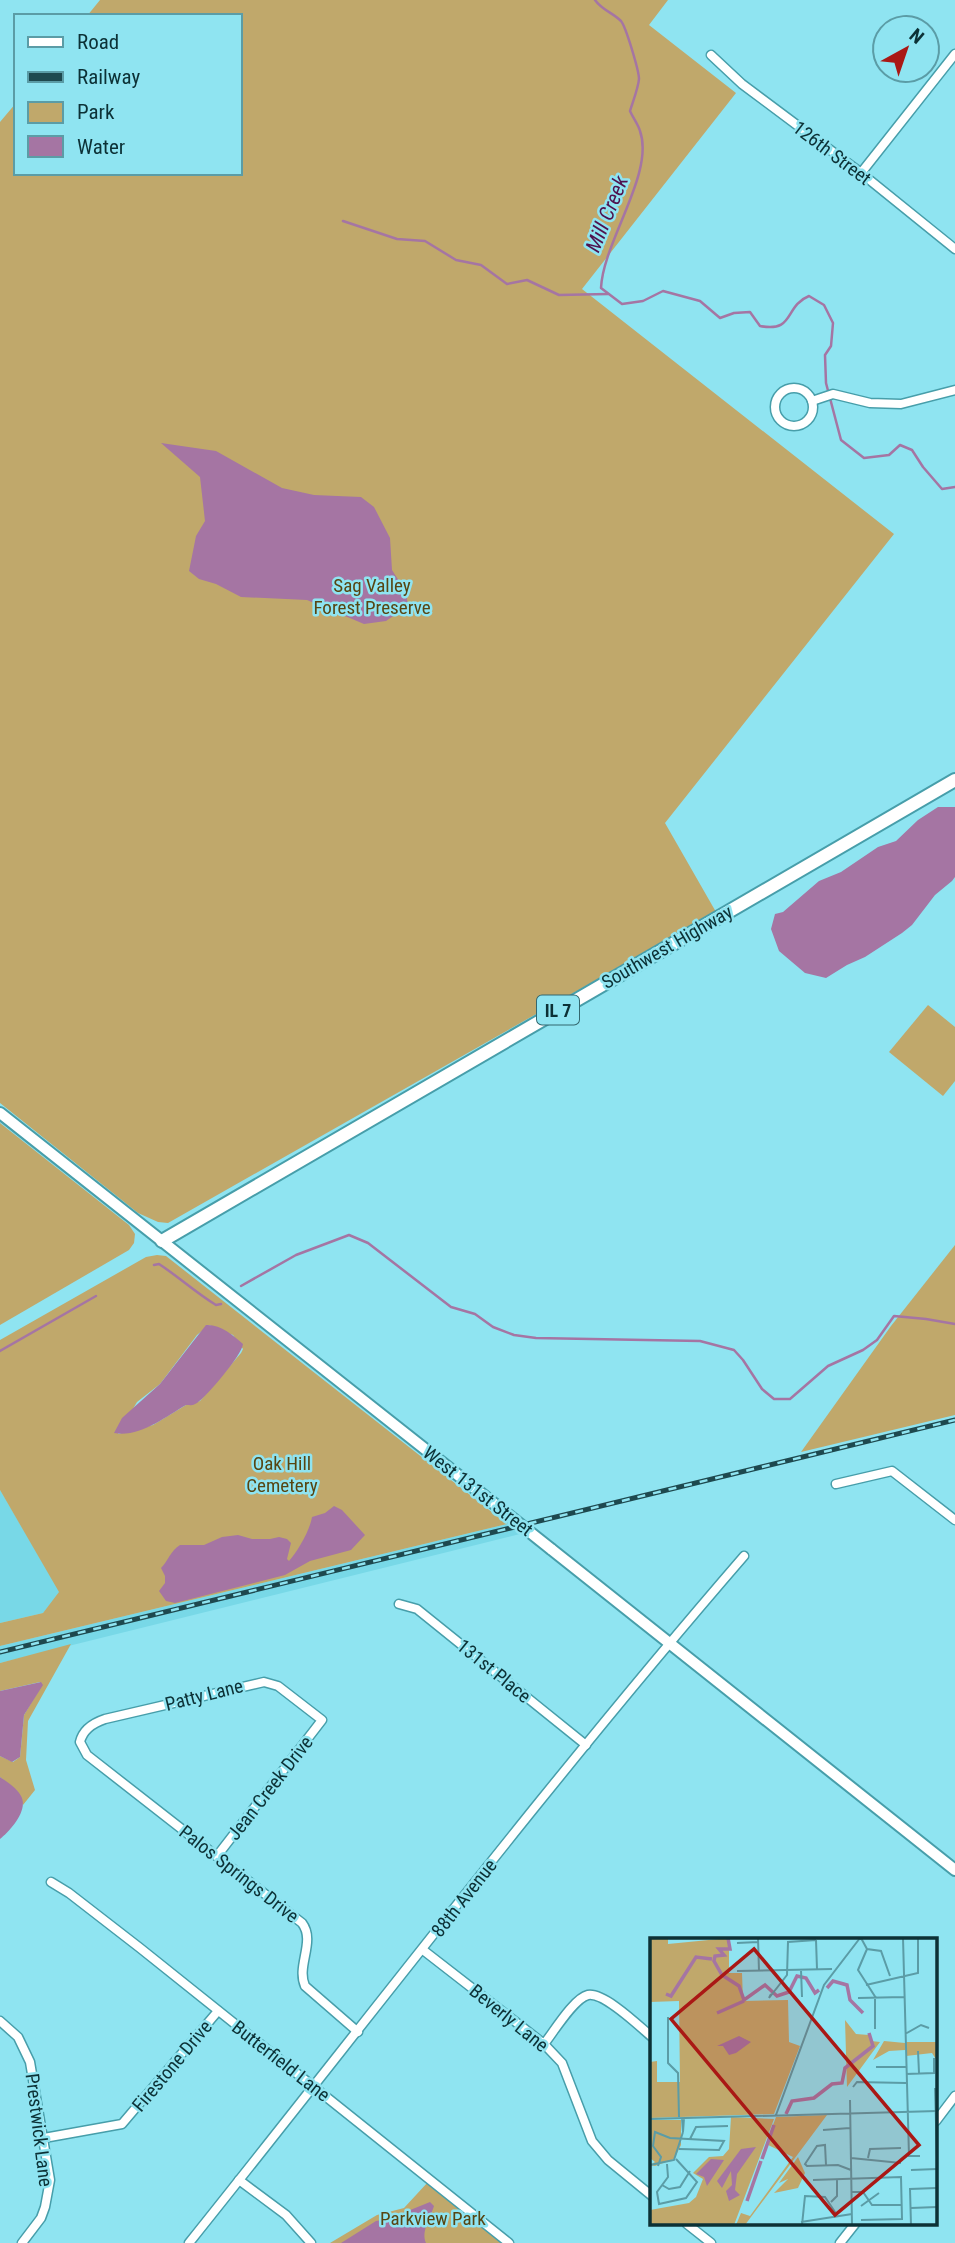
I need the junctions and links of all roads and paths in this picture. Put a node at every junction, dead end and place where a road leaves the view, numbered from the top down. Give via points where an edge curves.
1 (955, 54) edge
2 (711, 55) dead end
3 (861, 173) junction
4 (955, 249) edge
5 (955, 390) edge
6 (812, 401) junction
7 (955, 780) edge
8 (0, 1112) edge
9 (162, 1241) junction
10 (836, 1484) dead end
11 (955, 1520) edge
12 (744, 1556) dead end
13 (399, 1604) dead end
14 (669, 1643) junction
15 (323, 1720) joint
16 (81, 1736) joint
17 (586, 1745) junction
18 (217, 1856) junction
19 (955, 1870) edge
20 (51, 1882) dead end
21 (423, 1950) junction
22 (218, 2011) junction
23 (0, 2021) edge
24 (358, 2032) junction
25 (650, 2035) edge
26 (544, 2044) junction
27 (314, 2087) junction
28 (955, 2096) edge
29 (937, 2120) edge
30 (44, 2138) junction
31 (239, 2180) junction
32 (650, 2194) edge
33 (690, 2226) edge
34 (853, 2226) edge
35 (22, 2243) edge
36 (189, 2243) edge
37 (311, 2243) edge
38 (509, 2243) edge
39 (711, 2243) edge
40 (840, 2243) edge

1 - 3 street
2 - 3 street, 126th Street via 766,103
3 - 4 street, 126th Street
5 - 6 street via 888,404 833,394
6 - 6 street via 805,392 792,388 780,394 775,410 783,423 800,425 810,417
7 - 9 main road, Southwest Highway / IL 7
8 - 9 street, West 131st Street
9 - 14 street, West 131st Street, bridge
10 - 11 street via 892,1471
12 - 14 street, 88th Avenue
13 - 17 street, 131st Place via 417,1609
14 - 17 street, 88th Avenue
14 - 19 street, West 131st Street
15 - 16 street, Patty Lane via 278,1686 264,1682 97,1722
15 - 18 street, Jean Creek Drive
16 - 18 street, Palos Springs Drive via 87,1755
17 - 21 street, 88th Avenue
18 - 24 street, Palos Springs Drive via 305,1927 303,1982
20 - 22 street, Butterfield Lane
21 - 24 street, 88th Avenue
21 - 26 street, Beverly Lane
22 - 27 street, Butterfield Lane
22 - 30 street, Firestone Drive via 122,2124
23 - 30 street, Prestwick Lane via 18,2038 30,2062
24 - 27 street, 88th Avenue
25 - 26 street via 602,1997 588,1995 577,2001
26 - 32 street, Beverly Lane via 562,2063 592,2141
27 - 31 street, 88th Avenue
27 - 38 street, Butterfield Lane
28 - 29 street
30 - 35 street, Prestwick Lane via 48,2195 41,2218
31 - 36 street, 88th Avenue
31 - 37 street via 286,2215
33 - 39 street
34 - 40 street

